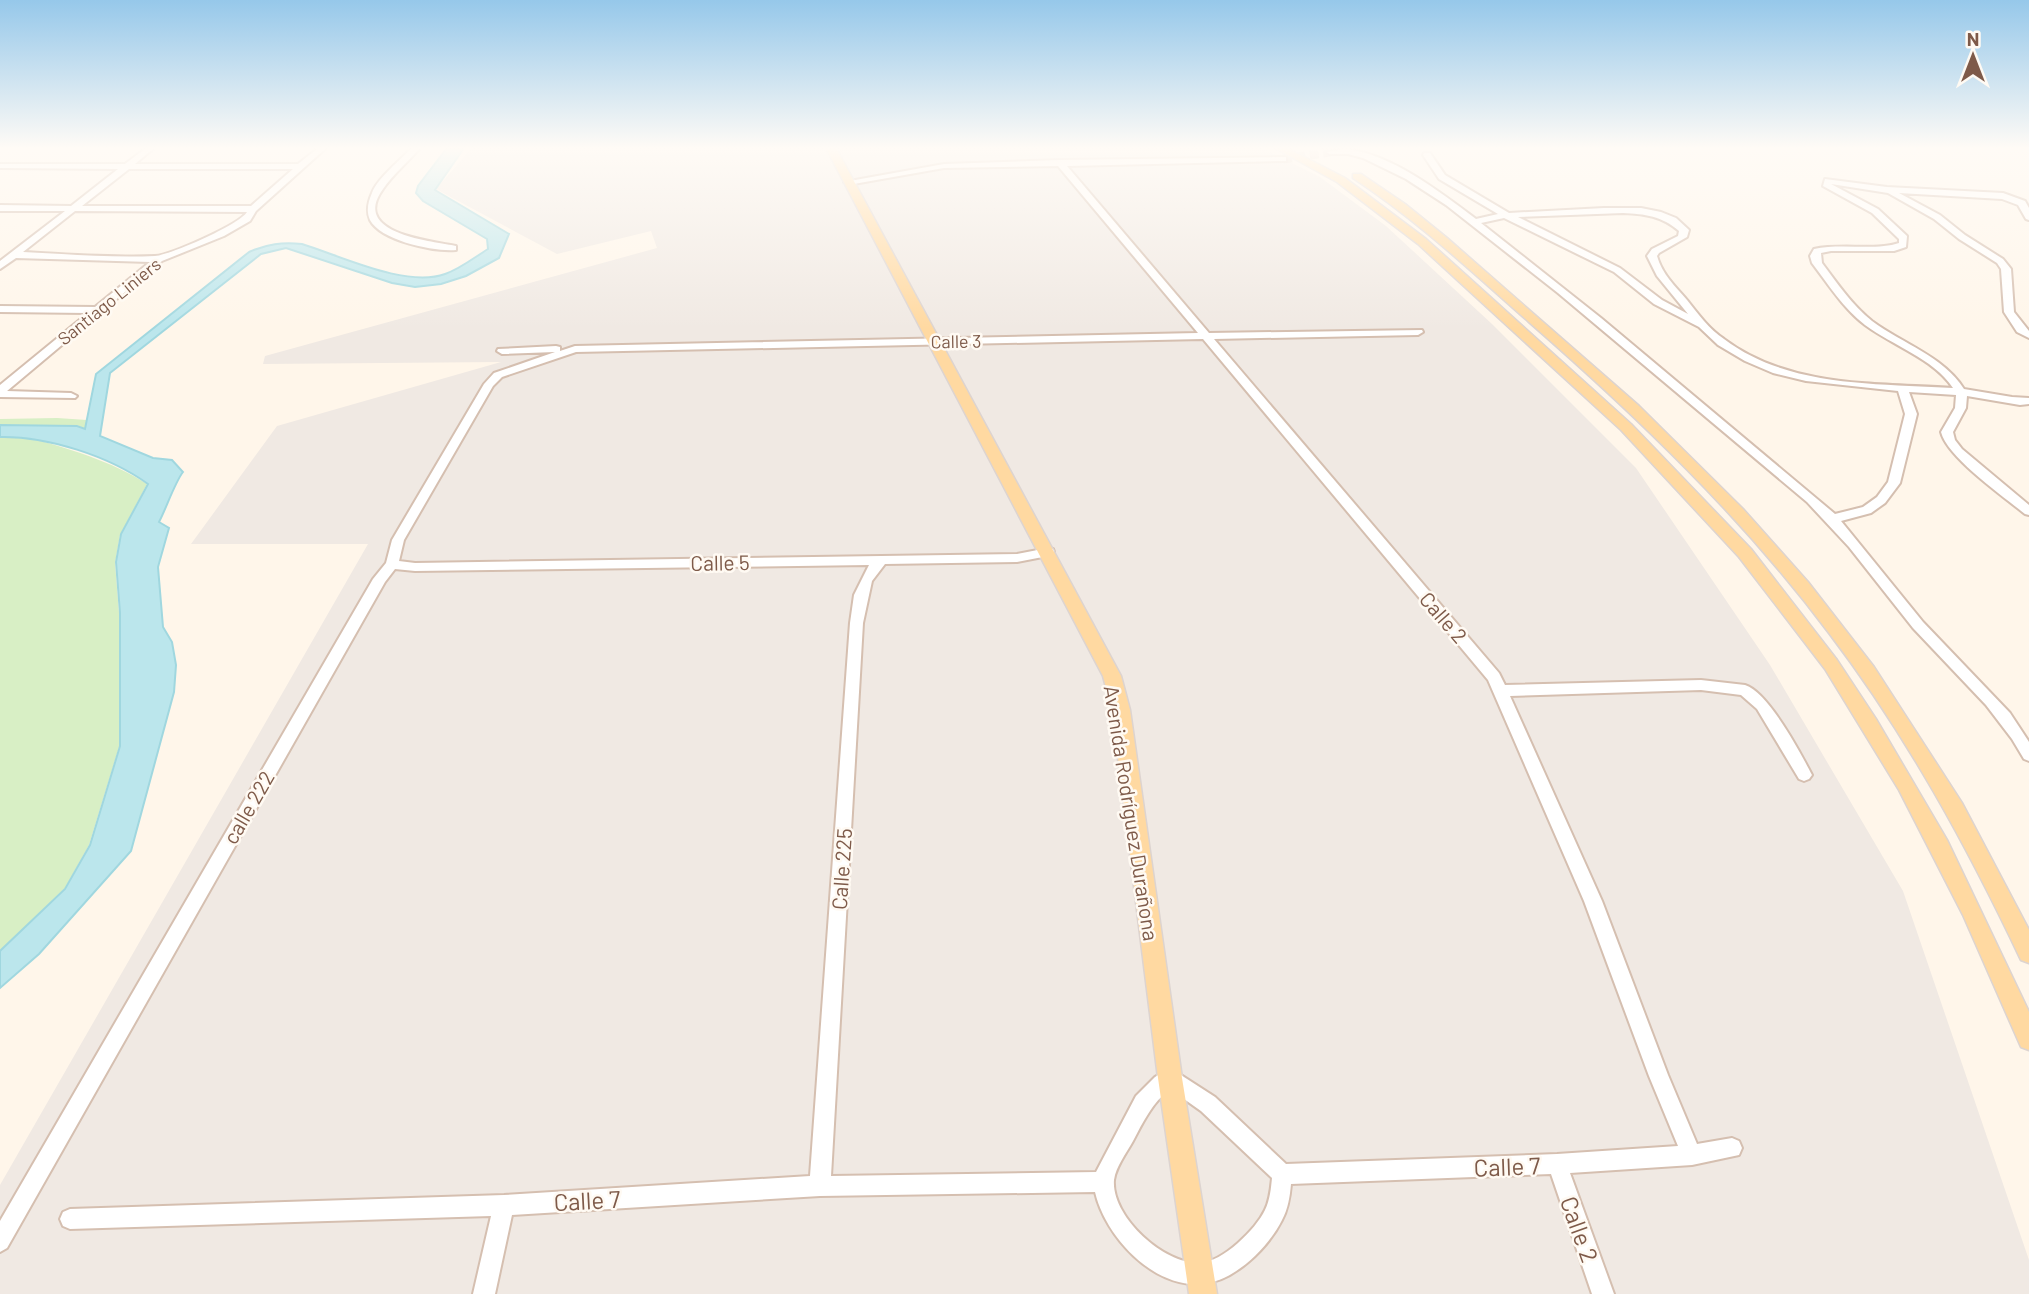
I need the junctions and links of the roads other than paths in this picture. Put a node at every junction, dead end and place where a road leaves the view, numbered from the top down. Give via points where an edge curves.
1 (29, 208) edge
2 (373, 208) edge
3 (862, 208) edge
4 (1098, 208) edge
5 (1382, 208) edge
6 (1403, 208) edge
7 (1454, 208) edge
8 (1495, 208) edge
9 (1870, 208) edge
10 (1921, 208) edge
11 (74, 209) junction
12 (253, 209) joint
13 (1506, 215) junction
14 (1474, 222) junction
15 (453, 248) dead end
16 (0, 255) edge
17 (15, 255) junction
18 (159, 259) junction
19 (0, 266) edge
20 (0, 309) edge
21 (96, 310) junction
22 (1703, 326) junction
23 (1418, 332) dead end
24 (2029, 335) edge
25 (1206, 336) junction
26 (932, 342) junction
27 (575, 349) junction
28 (502, 351) dead end
29 (498, 375) joint
30 (1903, 390) junction
31 (0, 392) edge
32 (1961, 392) junction
33 (71, 396) dead end
34 (2029, 401) edge
35 (2029, 511) edge
36 (1833, 519) junction
37 (1048, 552) junction
38 (882, 559) junction
39 (392, 564) junction
40 (1502, 691) junction
41 (2029, 755) edge
42 (1804, 775) dead end
43 (2029, 953) edge
44 (2029, 1039) edge
45 (1170, 1078) junction
46 (1732, 1148) dead end
47 (1692, 1155) junction
48 (1557, 1164) junction
49 (1282, 1174) junction
50 (1104, 1182) junction
51 (820, 1186) junction
52 (504, 1205) junction
53 (70, 1219) dead end
54 (0, 1241) edge
55 (1202, 1284) edge
56 (484, 1294) edge
57 (1603, 1294) edge

1 - 11 street
2 - 15 street via 383,230 399,239
3 - 26 main road, Avenida Rodríguez Durañona
4 - 25 street, Calle 2
5 - 44 main road via 1546,352 1678,480 1745,554 1823,655 1909,789 1957,877
6 - 43 main road via 1585,366 1738,512 1802,586 1876,684 1959,816
7 - 14 street
8 - 13 street
9 - 32 street via 1904,238 1903,245 1822,249 1815,256 1817,263 1857,313 1944,373
10 - 24 street via 2000,261 2006,269 2009,312
11 - 12 street
11 - 17 street
12 - 18 street, Santiago Liniers via 247,219 229,230
13 - 14 street
13 - 22 street via 1617,270 1658,302
13 - 22 street via 1615,209 1668,218 1684,230 1682,237 1655,251 1653,261
14 - 36 street via 1622,339
16 - 17 street
17 - 18 street
17 - 19 street
18 - 21 street, Santiago Liniers
20 - 21 street
21 - 31 street, Santiago Liniers
22 - 30 street via 1725,345 1785,372
23 - 25 street, Calle 3
25 - 26 street, Calle 3
25 - 40 street, Calle 2 via 1481,660
26 - 27 street, Calle 3
26 - 37 main road, Avenida Rodríguez Durañona
27 - 28 street
27 - 29 street, Calle 3
29 - 39 street, calle 222 via 398,540
30 - 32 street
30 - 36 street via 1911,414 1894,483 1867,510
31 - 33 street
32 - 34 street
32 - 35 street via 1960,411 1947,432 1949,441
36 - 41 street via 1921,628 1996,704
37 - 38 street, Calle 5 via 1017,558
37 - 45 main road, Avenida Rodríguez Durañona via 1105,660 1117,694
38 - 39 street, Calle 5
38 - 51 street, Calle 225 via 863,583 858,626
39 - 54 street, calle 222 via 264,778
40 - 42 street via 1701,685 1745,690 1762,705
40 - 47 street, Calle 2 via 1593,901
45 - 49 street via 1208,1104
45 - 50 street via 1144,1100
45 - 55 main road, Avenida Rodríguez Durañona
46 - 47 street, Calle 7
47 - 48 street, Calle 7
48 - 49 street, Calle 7
48 - 57 street, Calle 2
49 - 55 street via 1275,1213 1259,1237
50 - 51 street, Calle 7
50 - 55 street via 1118,1224 1131,1240 1167,1267
51 - 52 street, Calle 7
52 - 53 street, Calle 7
52 - 56 street

